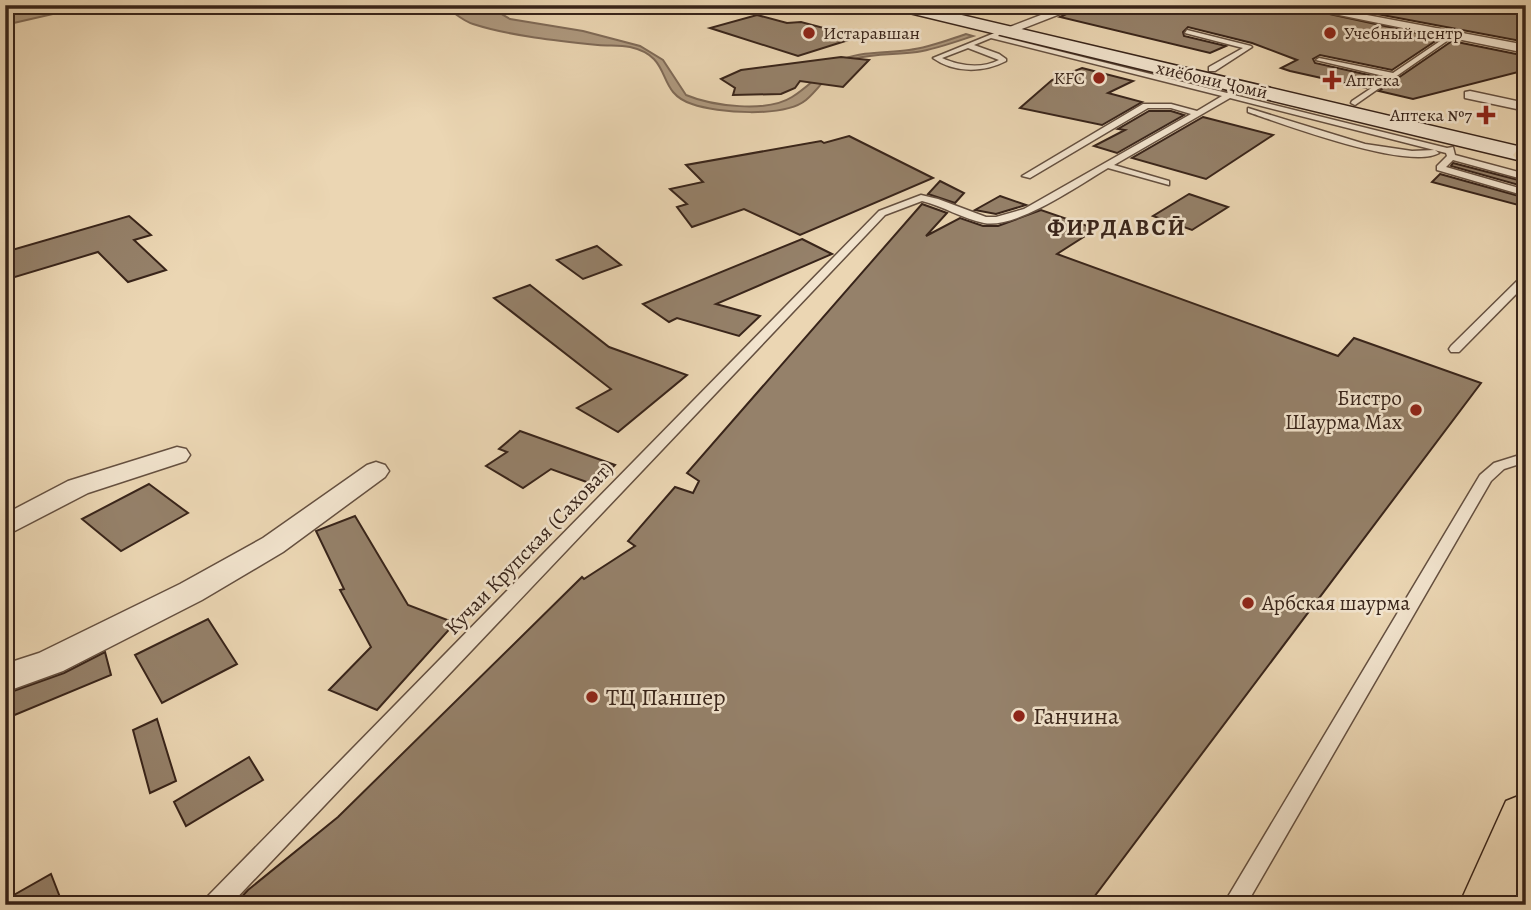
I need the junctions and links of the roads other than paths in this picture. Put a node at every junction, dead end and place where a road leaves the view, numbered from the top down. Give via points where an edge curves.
1 (897, 5) edge
2 (937, 5) edge
3 (1078, 5) edge
4 (1295, 5) edge
5 (1508, 5) edge
6 (1526, 9) edge
7 (1005, 30) junction
8 (1187, 32) dead end
9 (1452, 35) junction
10 (967, 45) junction
11 (1526, 49) edge
12 (1319, 60) dead end
13 (1143, 69) junction
14 (1212, 69) junction
15 (1395, 76) junction
16 (1122, 77) dead end
17 (1234, 91) junction
18 (1470, 95) dead end
19 (1355, 103) junction
20 (1526, 107) edge
21 (1197, 113) junction
22 (1526, 143) edge
23 (1451, 149) junction
24 (1526, 155) edge
25 (1109, 166) junction
26 (1027, 176) dead end
27 (1526, 177) edge
28 (1166, 183) dead end
29 (1526, 193) edge
30 (1526, 278) edge
31 (1520, 291) edge
32 (1455, 349) dead end
33 (177, 455) dead end
34 (1526, 457) edge
35 (376, 471) dead end
36 (5, 526) edge
37 (5, 678) edge
38 (1526, 819) edge
39 (215, 905) edge
40 (1234, 905) edge
41 (1489, 905) edge

1 - 7 main road, хиёбони Ҷомӣ
2 - 7 main road, хиёбони Ҷомӣ
3 - 7 street
4 - 9 street
5 - 6 street
7 - 10 lane
7 - 13 main road, хиёбони Ҷомӣ
7 - 14 main road, хиёбони Ҷомӣ
8 - 14 lane via 1249,47
9 - 11 street
9 - 15 lane
10 - 10 lane via 936,58 978,68 1004,60
12 - 15 lane
13 - 16 lane
13 - 17 main road, хиёбони Ҷомӣ
14 - 19 main road, хиёбони Ҷомӣ
15 - 19 lane
17 - 21 lane, Кучаи Крупская (Саховат)
17 - 23 main road, хиёбони Ҷомӣ
17 - 23 lane via 1250,110 1354,142 1408,153
18 - 20 street
19 - 22 main road, хиёбони Ҷомӣ
21 - 25 lane, Кучаи Крупская (Саховат)
21 - 26 lane via 1146,106
23 - 24 main road, хиёбони Ҷомӣ
23 - 27 lane
23 - 29 lane via 1440,168
25 - 28 lane
25 - 39 lane, Кучаи Крупская (Саховат) via 1027,211 997,220 921,198 875,221
30 - 31 lane
31 - 32 lane
33 - 36 street via 78,487
34 - 40 lane via 1499,466 1485,478
35 - 37 street via 273,545 191,592 51,662
38 - 41 highway

